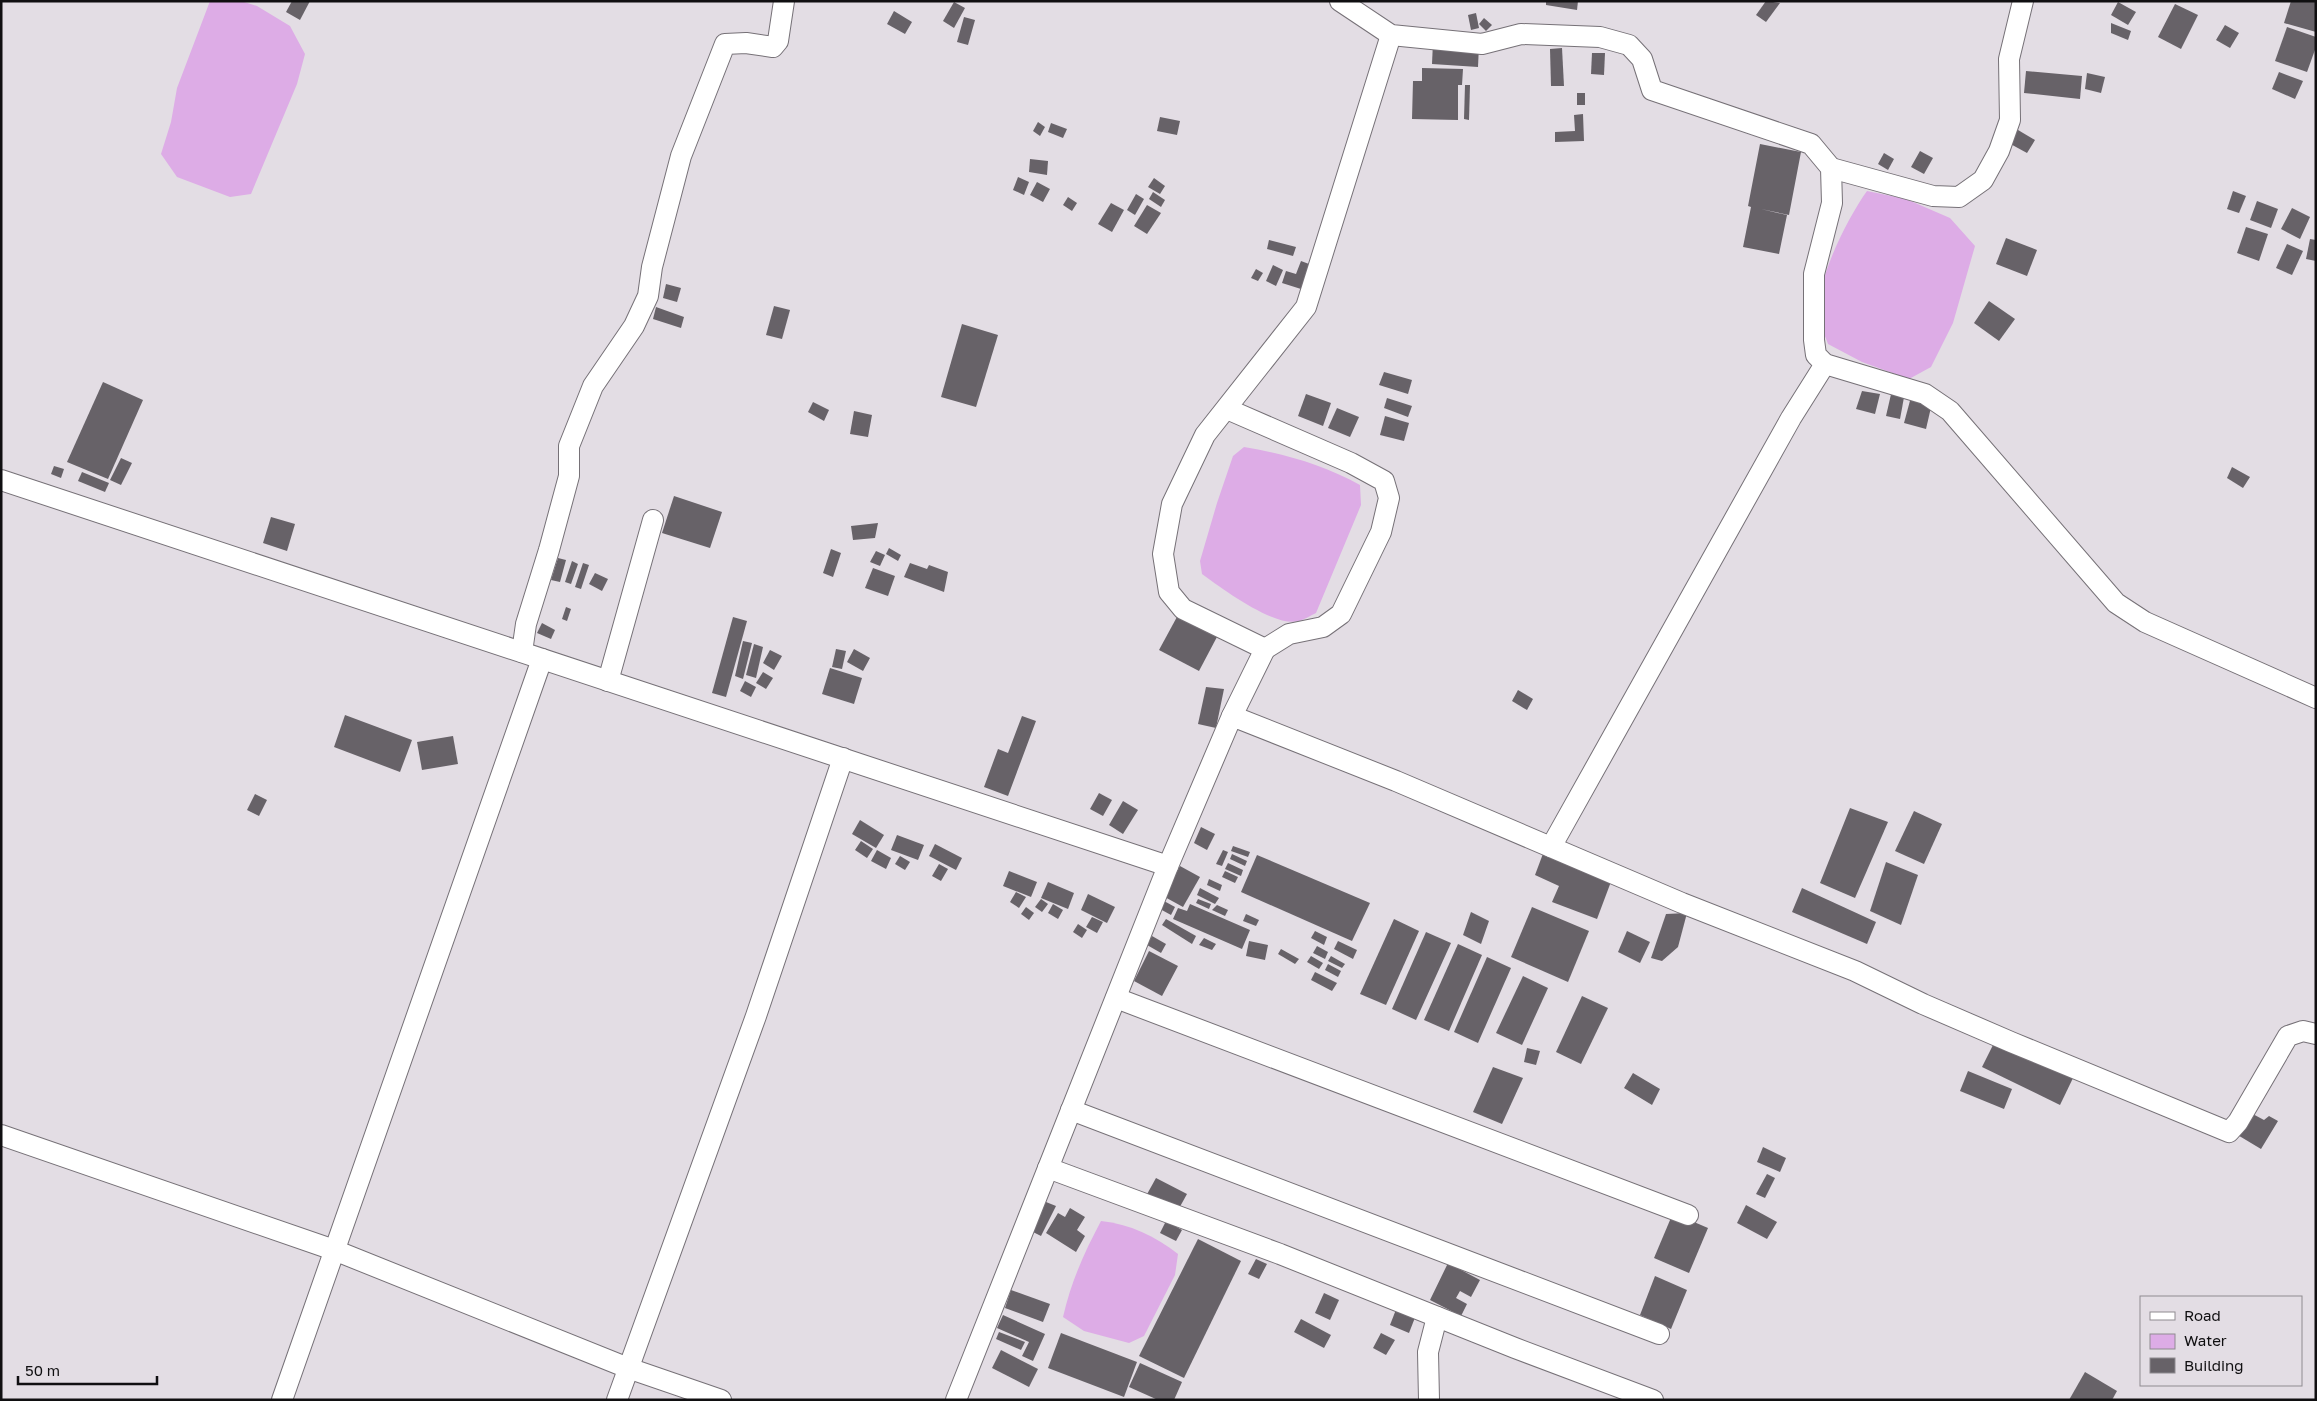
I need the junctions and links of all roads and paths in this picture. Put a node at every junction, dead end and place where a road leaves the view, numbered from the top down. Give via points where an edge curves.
1 (784, 1) edge
2 (1340, 1) edge
3 (2023, 1) edge
4 (1391, 35) junction
5 (1831, 168) junction
6 (1825, 364) junction
7 (1227, 409) junction
8 (1, 480) edge
9 (652, 520) dead end
10 (1265, 648) junction
11 (522, 652) junction
12 (542, 659) junction
13 (608, 681) junction
14 (2316, 698) edge
15 (1232, 716) junction
16 (843, 758) junction
17 (1551, 847) junction
18 (1168, 866) junction
19 (1116, 998) junction
20 (2316, 1034) edge
21 (1071, 1110) junction
22 (1, 1135) edge
23 (1048, 1168) junction
24 (1688, 1215) dead end
25 (334, 1250) junction
26 (1436, 1317) junction
27 (1659, 1334) dead end
28 (628, 1368) junction
29 (282, 1400) edge
30 (617, 1400) edge
31 (721, 1400) edge
32 (956, 1400) edge
33 (1429, 1400) edge
34 (1653, 1400) edge

1 - 11 street via 778,41 773,47 725,44 705,90 681,156 652,267 648,296 634,326 593,386 569,446 569,476 526,624
2 - 4 street
3 - 5 street via 2009,59 2010,120 1999,152 1983,180 1959,197 1933,196
4 - 5 street via 1482,44 1520,34 1600,37 1629,45 1642,59 1652,90 1812,144
4 - 7 street via 1306,307
5 - 6 street via 1832,203 1814,274 1814,340 1816,355
6 - 14 street via 1925,394 1950,411 2116,603 2145,622
6 - 17 street via 1786,426
7 - 10 street via 1206,435 1172,504 1164,554 1169,592 1184,609
7 - 10 street via 1351,463 1384,481 1389,498 1381,532 1341,614 1323,627 1289,634
8 - 11 street
9 - 13 street
10 - 15 street
11 - 12 street
12 - 13 street
12 - 25 street
13 - 16 street
15 - 17 street
15 - 18 street
16 - 18 street
16 - 28 street via 756,1016
17 - 20 street via 1855,971 1923,1004 2229,1132 2288,1036 2304,1031
18 - 19 street
19 - 21 street
19 - 24 street
21 - 23 street
21 - 27 street
22 - 25 street
23 - 26 street via 1280,1254
23 - 32 street
25 - 28 street
25 - 29 street
26 - 33 street via 1428,1352
26 - 34 street
28 - 30 street
28 - 31 street

